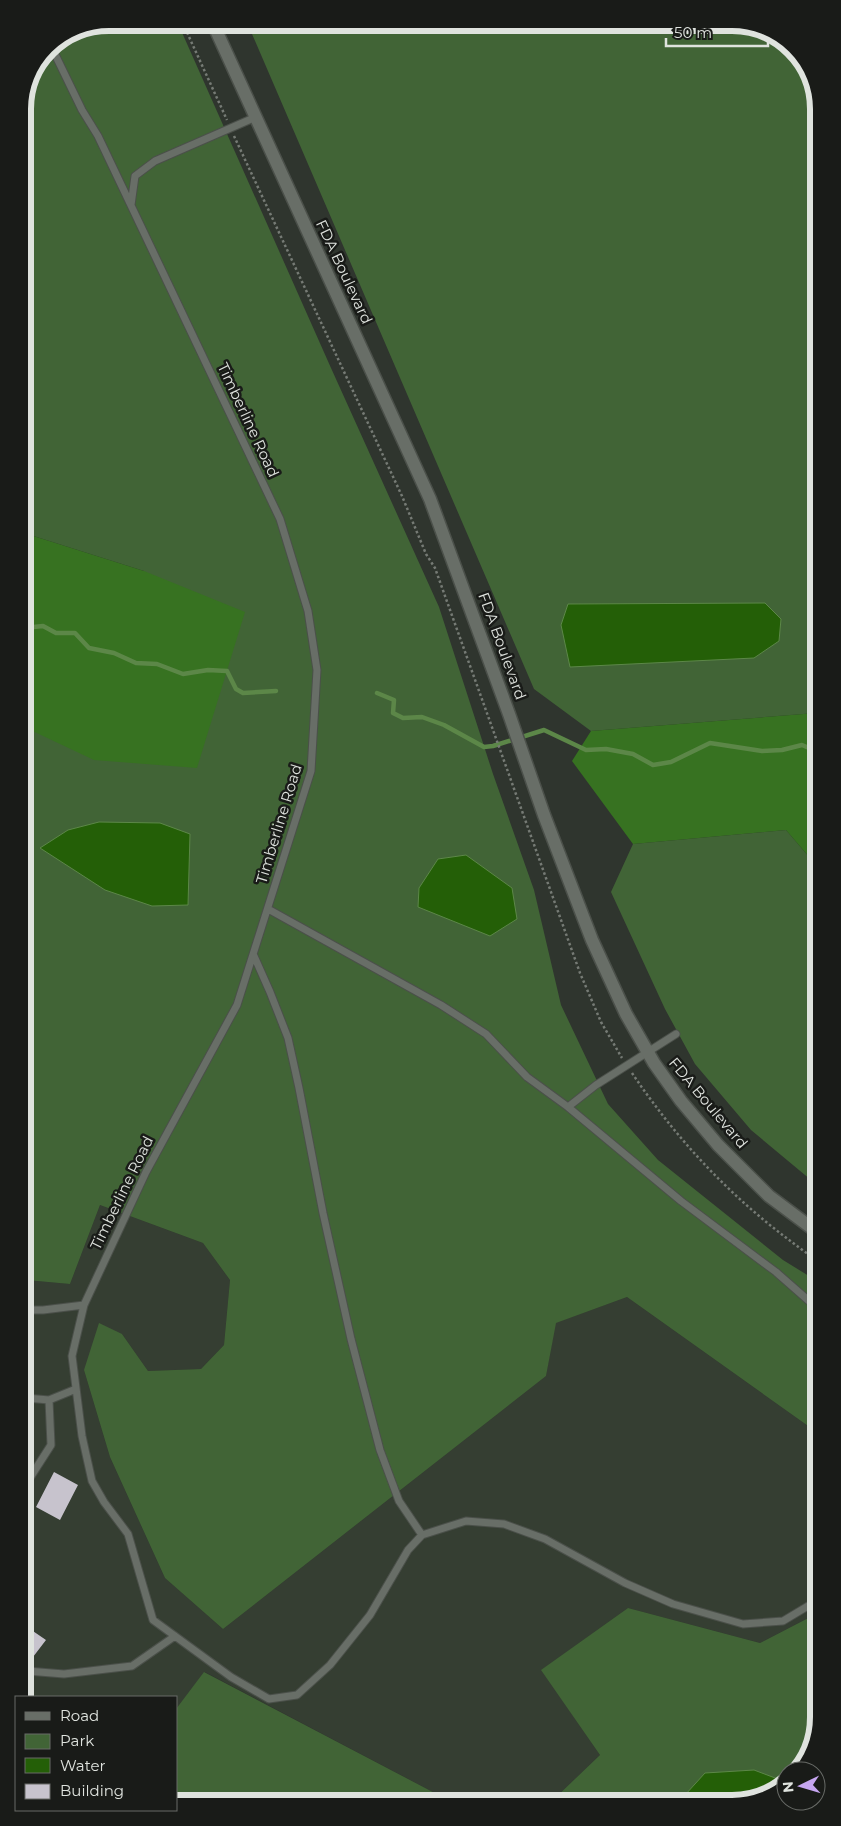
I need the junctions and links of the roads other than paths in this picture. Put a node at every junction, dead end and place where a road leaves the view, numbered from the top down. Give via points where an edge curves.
1 (215, 31) edge
2 (55, 54) edge
3 (256, 118) junction
4 (131, 205) junction
5 (268, 909) junction
6 (254, 956) junction
7 (676, 1034) dead end
8 (647, 1052) junction
9 (568, 1107) junction
10 (810, 1227) edge
11 (810, 1302) edge
12 (84, 1305) junction
13 (31, 1310) edge
14 (76, 1389) junction
15 (31, 1398) edge
16 (49, 1400) junction
17 (31, 1476) edge
18 (422, 1535) junction
19 (810, 1605) edge
20 (175, 1636) junction
21 (31, 1671) edge

1 - 3 street, FDA Boulevard
2 - 4 lane, Timberline Road
3 - 4 lane via 155,160 135,176
3 - 8 street, FDA Boulevard via 430,499 592,940
4 - 5 lane, Timberline Road via 280,519 308,611 317,670 311,771
5 - 6 lane, Timberline Road
5 - 9 lane via 441,1005 486,1034 527,1077
6 - 12 lane, Timberline Road via 238,1005 146,1172
6 - 18 lane via 288,1038 351,1339 380,1450 399,1501
7 - 8 lane
8 - 9 lane
8 - 10 street, FDA Boulevard via 681,1101 718,1145 770,1196
9 - 11 lane
12 - 13 lane
12 - 14 lane, Timberline Road via 72,1356
14 - 16 lane
14 - 20 lane via 92,1481 128,1534 153,1620
15 - 16 lane
16 - 17 lane via 51,1446
18 - 19 lane via 466,1522 504,1524 545,1539 633,1587 674,1604 743,1624 783,1621
18 - 20 lane via 408,1550 370,1615 330,1665 297,1695 268,1699 231,1677
20 - 21 lane via 132,1666 64,1674

